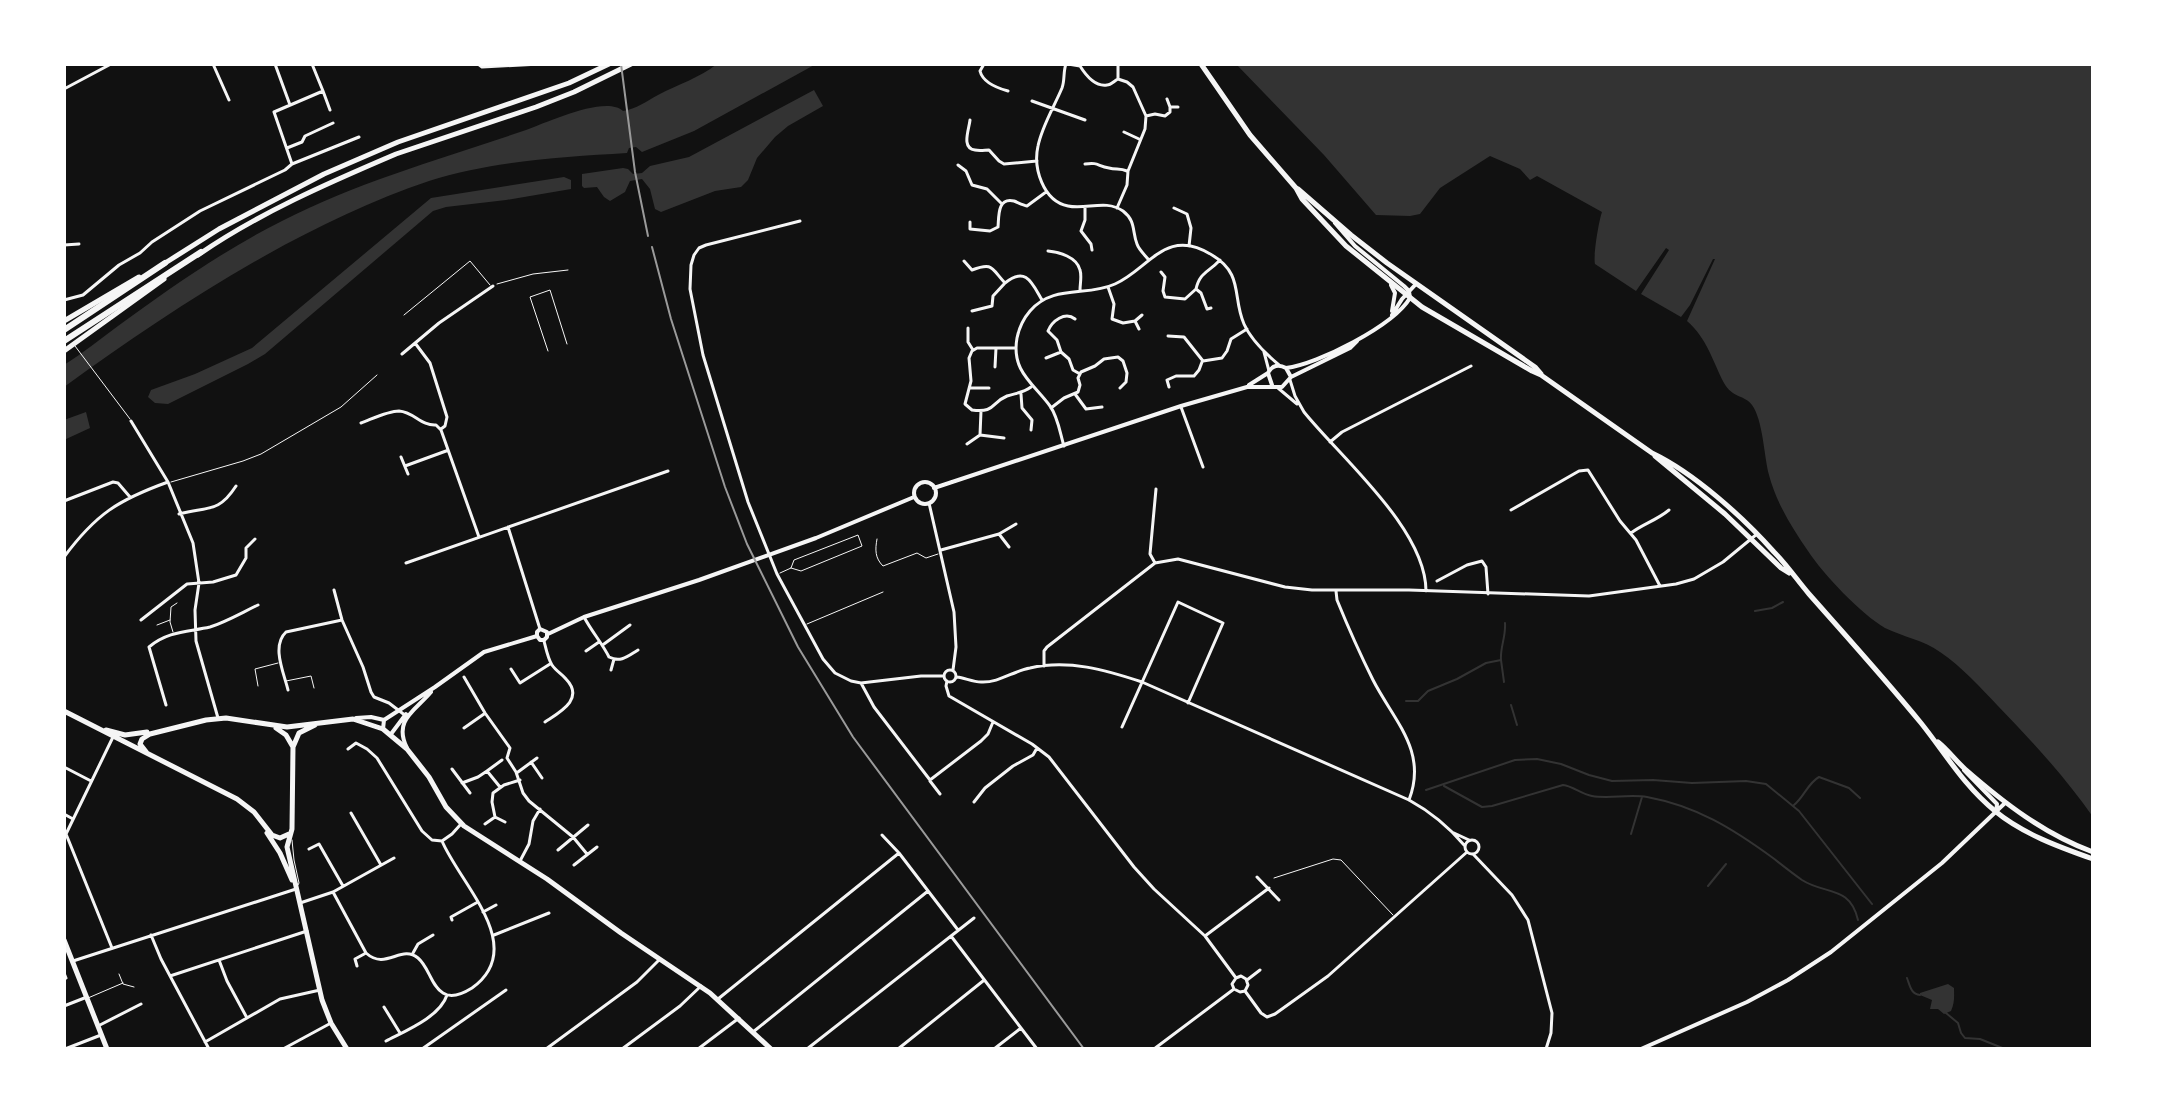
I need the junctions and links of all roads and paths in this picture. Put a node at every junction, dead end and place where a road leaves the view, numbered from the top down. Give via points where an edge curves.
1 (111, 64) edge
2 (213, 64) edge
3 (275, 64) edge
4 (312, 64) edge
5 (478, 64) edge
6 (533, 64) edge
7 (540, 64) edge
8 (609, 64) edge
9 (631, 64) edge
10 (984, 64) edge
11 (1067, 64) edge
12 (1118, 64) edge
13 (1201, 64) edge
14 (1077, 65) edge
15 (973, 69) dead end
16 (980, 71) junction
17 (1118, 79) junction
18 (64, 89) edge
19 (323, 91) junction
20 (1008, 91) dead end
21 (1167, 99) dead end
22 (229, 100) dead end
23 (1032, 101) dead end
24 (290, 105) junction
25 (1052, 107) junction
26 (1170, 107) junction
27 (1178, 107) dead end
28 (330, 110) dead end
29 (1146, 116) junction
30 (970, 120) dead end
31 (1085, 120) dead end
32 (333, 123) dead end
33 (1124, 132) dead end
34 (359, 137) dead end
35 (1141, 139) junction
36 (287, 148) junction
37 (1037, 161) junction
38 (292, 164) junction
39 (1085, 164) dead end
40 (958, 165) dead end
41 (1128, 171) junction
42 (1296, 188) junction
43 (1046, 192) junction
44 (1002, 204) junction
45 (1085, 206) junction
46 (1117, 208) junction
47 (1174, 208) dead end
48 (1332, 220) junction
49 (800, 221) dead end
50 (970, 222) dead end
51 (79, 244) dead end
52 (64, 245) edge
53 (1189, 246) junction
54 (1092, 250) dead end
55 (1048, 251) dead end
56 (201, 252) junction
57 (1148, 259) junction
58 (1220, 260) junction
59 (964, 261) dead end
60 (165, 263) junction
61 (568, 270) dead end
62 (1161, 272) dead end
63 (1005, 283) junction
64 (1416, 283) junction
65 (1391, 285) junction
66 (492, 287) junction
67 (1108, 287) junction
68 (1196, 289) junction
69 (1080, 290) junction
70 (1408, 295) junction
71 (64, 300) edge
72 (1042, 300) junction
73 (1211, 308) dead end
74 (972, 311) dead end
75 (404, 315) dead end
76 (1142, 315) dead end
77 (1391, 317) junction
78 (1075, 319) dead end
79 (64, 321) edge
80 (1135, 321) junction
81 (968, 328) dead end
82 (1139, 329) dead end
83 (1247, 329) junction
84 (64, 331) edge
85 (1168, 336) dead end
86 (64, 341) edge
87 (1357, 341) junction
88 (415, 343) junction
89 (567, 344) dead end
90 (996, 348) junction
91 (1016, 348) junction
92 (973, 350) junction
93 (64, 351) edge
94 (548, 351) dead end
95 (1061, 352) junction
96 (1264, 352) junction
97 (402, 354) dead end
98 (1046, 358) dead end
99 (1203, 361) junction
100 (1279, 365) junction
101 (1471, 366) dead end
102 (995, 367) dead end
103 (1286, 368) junction
104 (1269, 372) junction
105 (1080, 374) junction
106 (377, 375) dead end
107 (1541, 375) junction
108 (1290, 378) junction
109 (1032, 387) junction
110 (1169, 387) dead end
111 (1247, 387) junction
112 (1276, 387) junction
113 (969, 388) junction
114 (989, 388) dead end
115 (1120, 388) dead end
116 (1021, 394) junction
117 (1075, 394) junction
118 (1181, 406) junction
119 (1300, 406) junction
120 (1102, 407) dead end
121 (1051, 408) junction
122 (981, 411) junction
123 (131, 421) joint
124 (361, 423) dead end
125 (441, 430) junction
126 (1031, 430) dead end
127 (980, 435) junction
128 (1004, 438) dead end
129 (1330, 443) junction
130 (967, 444) dead end
131 (1064, 446) junction
132 (448, 450) junction
133 (1652, 453) junction
134 (401, 457) dead end
135 (405, 466) junction
136 (1203, 467) dead end
137 (668, 471) dead end
138 (408, 474) dead end
139 (168, 482) junction
140 (236, 486) dead end
141 (934, 488) junction
142 (1156, 489) dead end
143 (130, 497) junction
144 (914, 497) junction
145 (64, 501) edge
146 (929, 503) junction
147 (1511, 510) dead end
148 (1669, 510) dead end
149 (179, 514) junction
150 (1016, 524) dead end
151 (508, 527) junction
152 (1631, 533) junction
153 (999, 534) junction
154 (1757, 534) junction
155 (479, 537) junction
156 (255, 539) dead end
157 (877, 539) dead end
158 (1752, 539) junction
159 (1009, 547) dead end
160 (940, 552) junction
161 (64, 557) edge
162 (406, 563) dead end
163 (1155, 563) junction
164 (791, 568) junction
165 (777, 574) junction
166 (1793, 576) junction
167 (1437, 581) dead end
168 (199, 583) junction
169 (1660, 586) junction
170 (334, 590) dead end
171 (1336, 590) junction
172 (1426, 591) junction
173 (883, 592) dead end
174 (1488, 594) junction
175 (177, 603) dead end
176 (258, 605) dead end
177 (584, 617) junction
178 (141, 620) dead end
179 (170, 620) junction
180 (342, 620) junction
181 (157, 625) dead end
182 (630, 625) dead end
183 (804, 625) junction
184 (195, 628) junction
185 (540, 629) junction
186 (174, 634) junction
187 (548, 634) junction
188 (537, 636) junction
189 (544, 640) junction
190 (601, 644) junction
191 (638, 650) dead end
192 (586, 651) dead end
193 (614, 659) junction
194 (281, 662) junction
195 (551, 663) junction
196 (1044, 666) junction
197 (511, 669) dead end
198 (611, 670) dead end
199 (953, 670) junction
200 (944, 676) junction
201 (464, 677) dead end
202 (957, 677) junction
203 (286, 681) junction
204 (947, 681) junction
205 (872, 682) junction
206 (1142, 682) junction
207 (861, 683) junction
208 (258, 686) dead end
209 (314, 688) dead end
210 (288, 690) dead end
211 (433, 690) junction
212 (870, 699) junction
213 (1188, 703) junction
214 (166, 705) dead end
215 (64, 711) edge
216 (399, 711) junction
217 (485, 713) junction
218 (406, 716) junction
219 (218, 718) junction
220 (353, 719) junction
221 (384, 720) junction
222 (323, 722) junction
223 (545, 722) dead end
224 (993, 722) junction
225 (272, 725) junction
226 (94, 726) junction
227 (1122, 727) dead end
228 (464, 728) dead end
229 (383, 729) junction
230 (158, 730) junction
231 (391, 734) junction
232 (113, 737) junction
233 (1934, 739) junction
234 (293, 747) junction
235 (1038, 748) junction
236 (348, 749) dead end
237 (407, 749) junction
238 (147, 753) junction
239 (537, 758) dead end
240 (502, 760) dead end
241 (531, 762) junction
242 (1960, 765) junction
243 (64, 767) edge
244 (452, 769) dead end
245 (487, 771) junction
246 (516, 772) junction
247 (542, 778) dead end
248 (520, 780) junction
249 (930, 780) junction
250 (91, 781) junction
251 (462, 783) junction
252 (500, 787) junction
253 (470, 793) dead end
254 (940, 794) dead end
255 (1409, 800) junction
256 (974, 802) dead end
257 (2005, 803) junction
258 (540, 809) junction
259 (1996, 812) junction
260 (351, 813) dead end
261 (64, 814) edge
262 (495, 817) junction
263 (73, 819) junction
264 (261, 820) junction
265 (505, 822) dead end
266 (461, 824) junction
267 (485, 824) dead end
268 (588, 825) dead end
269 (291, 831) junction
270 (1454, 833) junction
271 (882, 835) dead end
272 (573, 837) junction
273 (1470, 840) junction
274 (442, 841) junction
275 (1465, 846) junction
276 (597, 847) dead end
277 (309, 849) dead end
278 (558, 850) dead end
279 (1467, 852) junction
280 (2093, 852) edge
281 (899, 853) junction
282 (1476, 853) junction
283 (587, 854) junction
284 (394, 858) dead end
285 (2093, 859) edge
286 (520, 861) junction
287 (381, 865) junction
288 (574, 865) dead end
289 (1257, 877) dead end
290 (1274, 878) dead end
291 (343, 886) junction
292 (1269, 888) junction
293 (296, 889) junction
294 (928, 891) junction
295 (333, 892) junction
296 (1279, 900) dead end
297 (477, 902) junction
298 (300, 903) junction
299 (496, 905) dead end
300 (483, 912) junction
301 (549, 913) dead end
302 (1394, 917) junction
303 (974, 918) dead end
304 (452, 920) dead end
305 (958, 930) junction
306 (307, 931) junction
307 (151, 935) junction
308 (433, 935) dead end
309 (494, 935) junction
310 (951, 936) junction
311 (1205, 936) junction
312 (64, 940) edge
313 (66, 948) edge
314 (112, 948) junction
315 (366, 953) junction
316 (412, 954) junction
317 (219, 960) junction
318 (659, 960) junction
319 (73, 961) junction
320 (357, 966) dead end
321 (1260, 970) dead end
322 (119, 974) dead end
323 (170, 976) junction
324 (1236, 978) junction
325 (984, 980) junction
326 (1247, 980) junction
327 (123, 983) junction
328 (701, 986) junction
329 (134, 987) dead end
330 (1234, 989) junction
331 (320, 990) junction
332 (506, 990) dead end
333 (1245, 991) junction
334 (447, 995) junction
335 (87, 998) junction
336 (718, 999) junction
337 (141, 1004) dead end
338 (64, 1006) edge
339 (384, 1007) dead end
340 (247, 1018) junction
341 (739, 1018) junction
342 (331, 1023) junction
343 (98, 1026) junction
344 (1021, 1028) junction
345 (753, 1032) junction
346 (400, 1033) junction
347 (101, 1035) junction
348 (386, 1041) dead end
349 (205, 1042) junction
350 (79, 1043) junction
351 (65, 1049) edge
352 (81, 1049) edge
353 (107, 1049) edge
354 (209, 1049) edge
355 (283, 1049) edge
356 (347, 1049) edge
357 (422, 1049) edge
358 (546, 1049) edge
359 (622, 1049) edge
360 (698, 1049) edge
361 (771, 1049) edge
362 (807, 1049) edge
363 (898, 1049) edge
364 (994, 1049) edge
365 (1037, 1049) edge
366 (1154, 1049) edge
367 (1546, 1049) edge
368 (1641, 1049) edge

1 - 18 street
2 - 22 street
3 - 24 street
4 - 19 street
5 - 6 street
6 - 7 street
8 - 60 main road via 324,174
9 - 56 main road via 536,107 368,166
10 - 16 street
11 - 14 street
11 - 25 street
12 - 17 street
13 - 42 main road via 1237,118
14 - 17 street via 1103,85
15 - 16 street
16 - 20 street via 985,81
17 - 29 street via 1133,87
19 - 24 street
19 - 28 street
21 - 26 street
23 - 25 street
24 - 36 street via 274,112
25 - 31 street
25 - 37 street
26 - 27 street
26 - 29 street via 1165,116
29 - 35 street
30 - 37 street via 966,141 973,150 989,150 1004,164
32 - 36 street
33 - 35 street
34 - 38 street
35 - 41 street
36 - 38 street
37 - 43 street
38 - 71 street via 200,211 83,295
39 - 41 street
40 - 44 street via 973,186 987,189
41 - 46 street
42 - 48 main road
42 - 65 main road via 1339,239
43 - 44 street via 1029,206 1009,200
43 - 45 street via 1062,205
44 - 50 street via 998,227 970,229
45 - 46 street
45 - 54 street via 1081,229
46 - 57 street via 1131,220 1137,245
47 - 53 street via 1187,214
48 - 64 main road
48 - 70 street
49 - 165 street via 706,245 691,265 690,289 703,355 748,502
51 - 52 street
53 - 57 street via 1166,249
53 - 58 street
55 - 69 street via 1078,265
56 - 86 highway
56 - 93 main road
57 - 67 street
58 - 68 street via 1201,276
58 - 83 street via 1236,283
59 - 63 street via 972,270 990,266
60 - 79 main road
60 - 84 highway
61 - 66 lane
62 - 68 street via 1167,298 1185,299
63 - 72 street via 1025,277
63 - 74 street via 993,296 992,306
64 - 70 street
64 - 107 main road
65 - 70 main road
65 - 77 street
66 - 75 lane via 470,261
66 - 88 street
67 - 69 street
67 - 80 street via 1112,319
68 - 73 street
69 - 72 street
70 - 77 street via 1405,307
70 - 107 main road
72 - 91 street via 1021,324
76 - 80 street
77 - 87 street
78 - 95 street via 1065,315 1048,330
80 - 82 street
81 - 92 street
83 - 96 street
83 - 99 street via 1231,339 1222,358
84 - 123 lane
85 - 99 street via 1184,337
87 - 103 street
87 - 108 street
88 - 97 street
88 - 125 street via 430,363 447,417
89 - 94 lane via 550,290 530,297
90 - 91 street
90 - 92 street
90 - 102 street
91 - 109 street
92 - 113 street
95 - 98 street
95 - 105 street
96 - 100 street
96 - 104 street
99 - 110 street via 1194,376 1164,380
100 - 103 street
100 - 104 street
101 - 129 street
103 - 108 street
104 - 111 street
104 - 112 street
105 - 115 street via 1117,356 1127,373
105 - 117 street
106 - 139 lane via 341,407 261,454
107 - 133 main road
108 - 112 street via 1285,386
108 - 119 street
109 - 116 street
109 - 121 street
111 - 112 street
111 - 118 street
112 - 119 street
113 - 114 street
113 - 122 street via 966,405
116 - 122 street
116 - 126 street
117 - 120 street via 1086,409
117 - 121 street
118 - 131 street
118 - 136 street
119 - 129 street
121 - 131 street
122 - 127 street
123 - 139 street
124 - 125 street via 397,411
125 - 132 street
127 - 128 street
127 - 130 street
129 - 172 street via 1404,528 1425,571
131 - 141 street
132 - 135 street
132 - 155 street
133 - 154 main road via 1701,485
133 - 158 main road
134 - 135 street
135 - 138 street
137 - 151 street
139 - 143 street
139 - 149 street
140 - 149 street via 227,501
141 - 144 street via 921,482
141 - 146 street
142 - 163 street via 1150,554
143 - 145 street via 113,482
143 - 161 street via 94,521
144 - 146 street
144 - 177 street via 786,549
146 - 160 street
147 - 152 street via 1586,469
148 - 152 street
149 - 168 street via 193,543
150 - 153 street
151 - 155 street
151 - 185 street
152 - 169 street
153 - 159 street
153 - 160 street
154 - 158 street
154 - 166 main road
155 - 162 street
156 - 168 street via 236,575
157 - 160 lane via 875,549 883,566 917,553 926,558
158 - 166 main road
158 - 169 street via 1700,576
160 - 199 street via 955,621
163 - 171 street via 1178,559 1285,587
163 - 196 street via 1047,647
164 - 164 lane via 794,560 858,535 862,546 801,571
164 - 165 lane
165 - 183 street
166 - 233 main road
167 - 174 street via 1482,561
168 - 178 street via 187,584
168 - 184 street
169 - 174 street via 1589,596
170 - 180 street
171 - 172 street
171 - 255 street via 1370,675 1412,752 1415,779
172 - 174 street
173 - 183 lane
175 - 179 lane via 171,607
176 - 184 street via 210,627
177 - 187 street
177 - 190 street
179 - 181 lane
179 - 186 lane
180 - 194 street via 286,632 278,645
180 - 216 street via 371,692
182 - 190 street
183 - 207 street via 835,673
184 - 186 street
184 - 219 street
185 - 187 street
185 - 188 street
186 - 214 street via 149,647
187 - 189 street
188 - 189 street
188 - 211 street via 484,652
189 - 195 street
190 - 192 street
190 - 193 street
191 - 193 street
193 - 198 street
194 - 203 street
194 - 208 lane via 255,669
195 - 197 street via 520,683
195 - 223 street via 569,681 572,699
196 - 202 street via 988,682
196 - 206 street via 1111,671
199 - 200 street
199 - 202 street
200 - 204 street
200 - 205 street
201 - 217 street
202 - 204 street
203 - 209 lane via 311,676
203 - 210 street
204 - 224 street via 949,696
205 - 207 street
205 - 212 street
206 - 213 street
206 - 213 street via 1178,602 1223,623
206 - 227 street
207 - 212 street
211 - 216 street
211 - 218 street
212 - 249 street
213 - 255 street
215 - 226 main road
216 - 218 street
216 - 221 street
217 - 228 street
217 - 246 street via 510,748 507,758
218 - 231 street
218 - 237 street via 402,735
219 - 225 main road
219 - 230 main road
220 - 221 street
220 - 222 main road
220 - 229 main road
221 - 229 street
222 - 225 main road
222 - 234 main road via 299,733
224 - 235 street
224 - 249 street via 981,741
225 - 234 main road
226 - 230 main road via 125,735
226 - 232 main road
229 - 231 main road
230 - 238 main road via 141,741
231 - 237 main road
232 - 238 main road
232 - 250 street
233 - 242 main road
233 - 259 main road via 1959,775
234 - 269 main road
235 - 256 street
235 - 311 street via 1134,867
236 - 274 street via 356,743 373,753 417,826 427,838
237 - 266 main road
238 - 264 main road via 237,799
239 - 241 street
240 - 245 street
241 - 246 street
241 - 247 street
242 - 257 main road
242 - 259 street via 1994,800
243 - 250 street
244 - 251 street
245 - 251 street
245 - 252 street
246 - 248 street
248 - 252 street
248 - 258 street via 523,793
249 - 254 street
250 - 263 street
251 - 253 street
252 - 262 street via 491,797
255 - 270 street
257 - 259 street
257 - 280 main road
258 - 272 street
258 - 286 street
259 - 285 main road via 2034,835
259 - 368 street via 1831,952 1747,1002
260 - 287 street
261 - 263 street
262 - 265 street
262 - 267 street
263 - 314 street via 67,837
264 - 269 main road via 277,838
264 - 293 main road
266 - 274 street
266 - 286 main road
268 - 272 street
269 - 293 main road via 287,847
270 - 273 street
270 - 275 street
271 - 281 street
272 - 278 street
272 - 283 street
273 - 275 street
273 - 282 street via 1478,841
274 - 297 street
275 - 279 street
276 - 283 street
277 - 291 street via 319,844
279 - 282 street
279 - 302 street
281 - 294 street
281 - 336 street
282 - 367 street via 1528,920 1552,1013
283 - 288 street
284 - 287 street
286 - 318 main road
287 - 291 street
289 - 292 street
290 - 302 lane via 1341,860
291 - 295 street
292 - 296 street
292 - 311 street
293 - 298 main road
293 - 307 street
294 - 305 street
294 - 345 street
295 - 298 street
295 - 315 street
297 - 300 street
297 - 304 street
298 - 306 main road
299 - 300 street
300 - 309 street
301 - 309 street
302 - 333 street via 1328,976 1275,1014 1261,1013
303 - 305 street
305 - 310 street
306 - 317 street
306 - 331 main road
307 - 314 street
307 - 323 street
308 - 316 street
309 - 334 street via 494,955 486,974 464,992
310 - 325 street
310 - 362 street
311 - 324 street
312 - 313 main road
313 - 319 main road
314 - 319 street
315 - 316 street via 382,961
315 - 320 street via 355,959
316 - 334 street
317 - 323 street
317 - 340 street
318 - 328 main road
318 - 358 street
319 - 335 main road
321 - 326 street
322 - 327 lane
323 - 349 street
324 - 326 street
324 - 330 street
325 - 344 street
325 - 363 street
326 - 333 street
327 - 329 lane
327 - 335 lane
328 - 336 main road
328 - 359 street
330 - 333 street
330 - 366 street
331 - 340 street via 280,999
331 - 342 main road
332 - 357 street
334 - 346 street via 440,1009
335 - 338 street
335 - 343 main road
336 - 341 main road
337 - 343 street
339 - 346 street
340 - 349 street
341 - 345 main road
341 - 360 street
342 - 355 street
342 - 356 main road
343 - 347 main road
344 - 364 street
344 - 365 street
345 - 361 main road
346 - 348 street
347 - 350 street
347 - 353 main road
349 - 354 street
350 - 351 street
350 - 352 street

